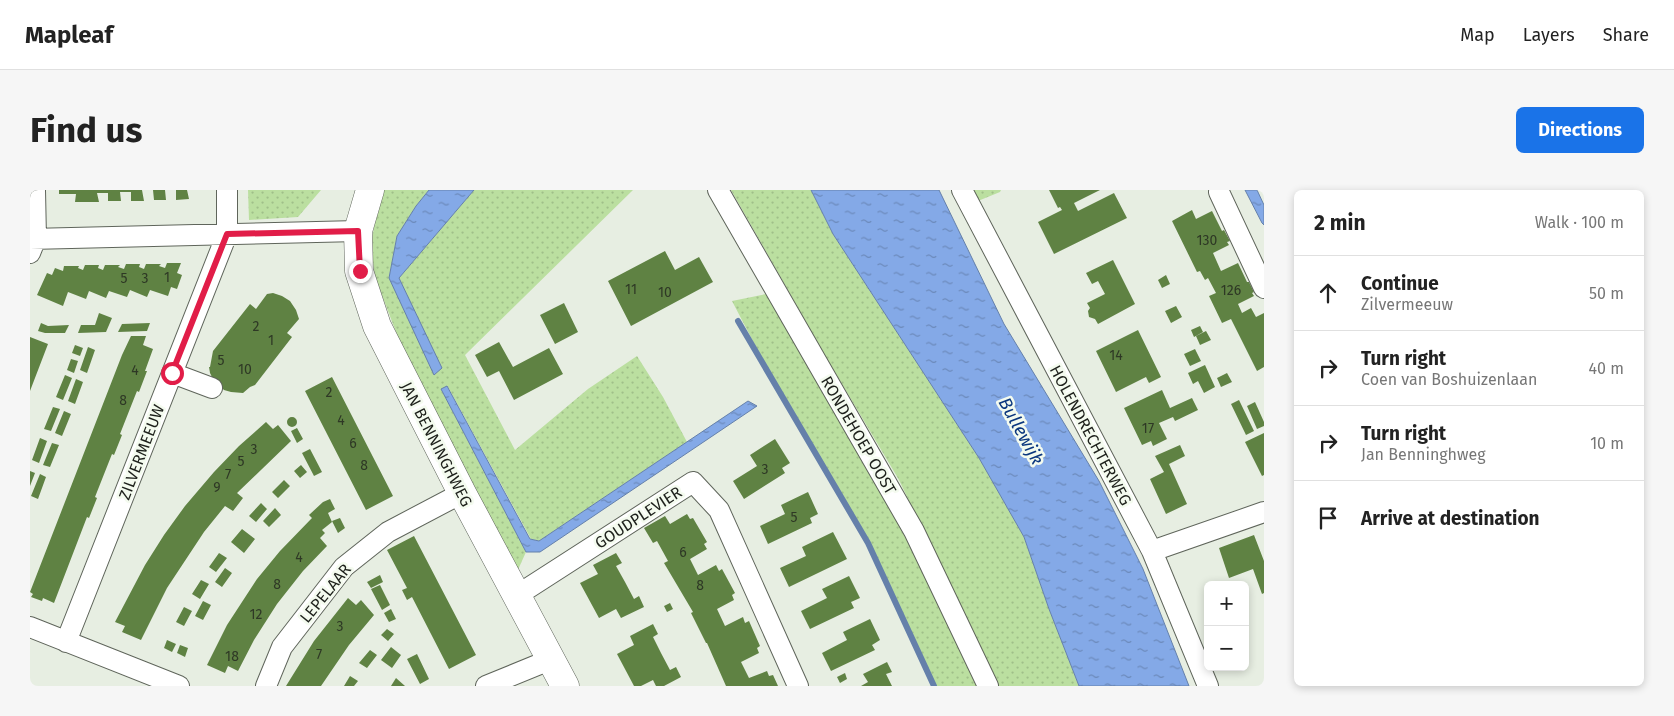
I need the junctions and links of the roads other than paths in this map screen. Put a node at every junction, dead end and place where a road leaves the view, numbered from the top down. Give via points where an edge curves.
1 (35, 190) edge
2 (227, 190) edge
3 (370, 190) edge
4 (718, 190) edge
5 (962, 190) edge
6 (1219, 192) dead end
7 (358, 231) junction
8 (227, 234) junction
9 (32, 243) edge
10 (1264, 288) edge
11 (172, 373) junction
12 (212, 388) dead end
13 (462, 493) junction
14 (1264, 512) edge
15 (1152, 551) junction
16 (516, 596) junction
17 (30, 627) edge
18 (66, 642) junction
19 (552, 659) junction
20 (179, 686) edge
21 (266, 686) edge
22 (486, 686) edge
23 (565, 686) edge
24 (798, 686) edge
25 (988, 686) edge
26 (1208, 686) edge

1 - 9 street
2 - 8 street
3 - 7 street, JAN BENNINGHWEG
4 - 25 street, RONDEHOEP OOST via 914,531
5 - 15 street, HOLENDRECHTERWEG
6 - 10 street
7 - 8 street
7 - 13 street, JAN BENNINGHWEG via 360,271 378,326
8 - 9 street
8 - 11 street, ZILVERMEEUW
11 - 12 street
11 - 18 street, ZILVERMEEUW
13 - 16 street, JAN BENNINGHWEG
13 - 21 street, LEPELAAR via 388,532 344,567 282,648
14 - 15 street
15 - 26 street, HOLENDRECHTERWEG
16 - 19 street, JAN BENNINGHWEG
16 - 24 street, GOUDPLEVIER via 693,482 719,510
17 - 18 street
18 - 20 street
19 - 22 street
19 - 23 street, JAN BENNINGHWEG

